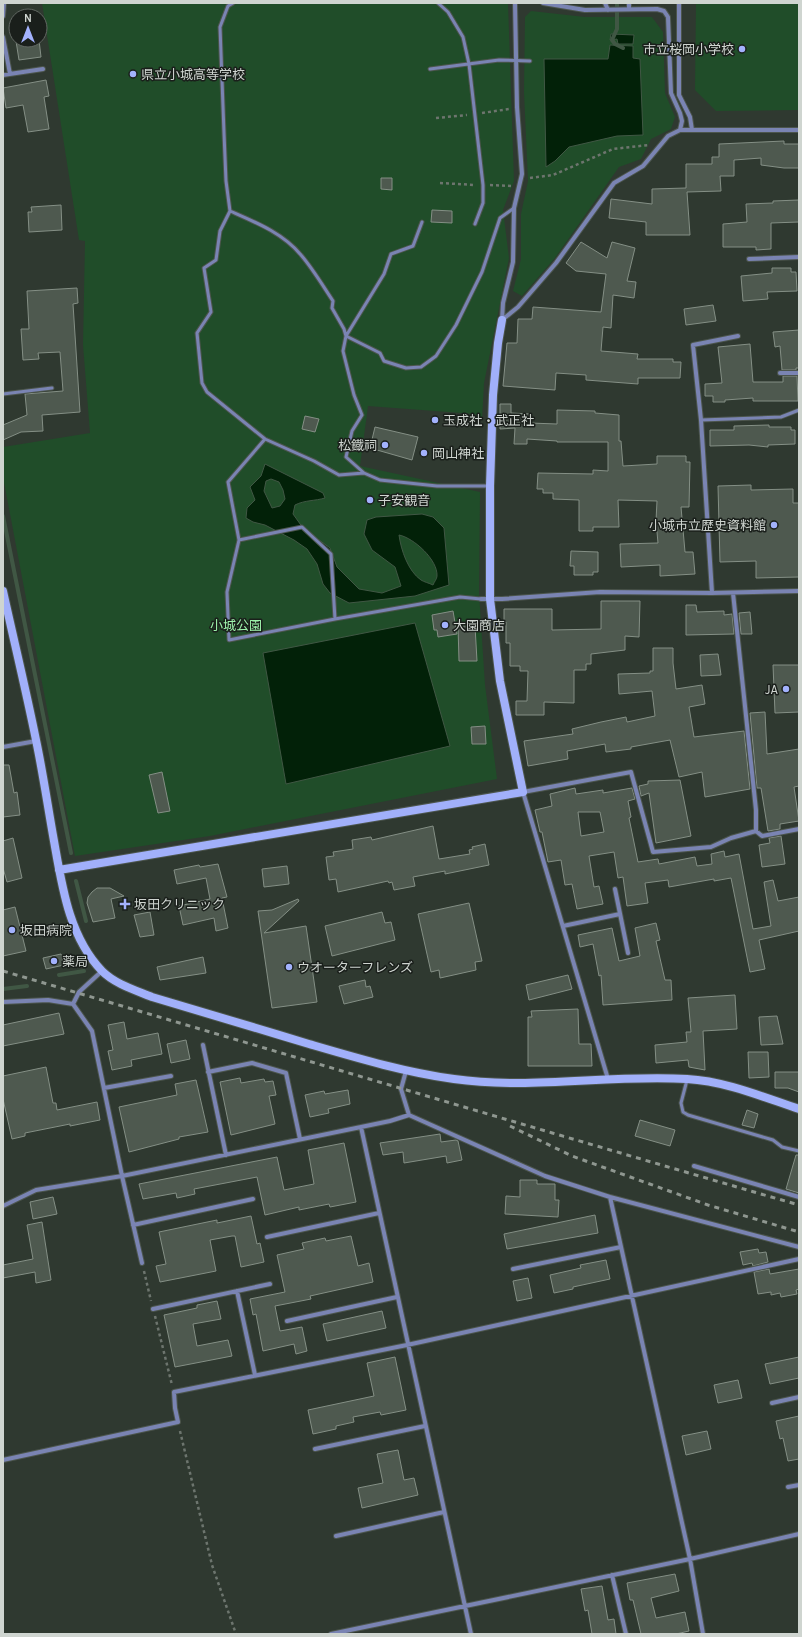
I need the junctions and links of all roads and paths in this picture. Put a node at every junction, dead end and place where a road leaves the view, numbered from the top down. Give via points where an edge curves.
1 (4, 3) edge
2 (233, 3) edge
3 (438, 3) edge
4 (515, 3) edge
5 (543, 3) edge
6 (605, 3) edge
7 (629, 3) edge
8 (679, 3) edge
9 (608, 10) junction
10 (628, 10) junction
11 (3, 16) edge
12 (3, 37) edge
13 (516, 60) junction
14 (530, 61) dead end
15 (469, 64) junction
16 (43, 68) dead end
17 (430, 68) dead end
18 (10, 74) junction
19 (3, 75) edge
20 (680, 130) junction
21 (692, 130) junction
22 (799, 130) edge
23 (661, 145) junction
24 (520, 185) junction
25 (514, 208) junction
26 (230, 211) junction
27 (422, 222) dead end
28 (475, 224) dead end
29 (799, 257) edge
30 (749, 259) dead end
31 (502, 320) junction
32 (346, 336) junction
33 (738, 336) dead end
34 (780, 373) dead end
35 (799, 373) edge
36 (52, 388) dead end
37 (3, 394) edge
38 (799, 410) edge
39 (701, 420) junction
40 (264, 439) junction
41 (364, 473) junction
42 (490, 486) junction
43 (239, 540) junction
44 (3, 591) edge
45 (799, 591) edge
46 (712, 593) junction
47 (733, 593) junction
48 (484, 598) junction
49 (336, 619) junction
50 (37, 741) junction
51 (3, 748) edge
52 (523, 792) junction
53 (799, 829) edge
54 (756, 831) junction
55 (59, 870) junction
56 (615, 889) dead end
57 (620, 914) junction
58 (564, 926) junction
59 (628, 953) dead end
60 (102, 971) junction
61 (3, 1002) edge
62 (73, 1004) junction
63 (203, 1045) dead end
64 (406, 1071) junction
65 (208, 1072) junction
66 (171, 1076) dead end
67 (687, 1079) junction
68 (609, 1080) junction
69 (104, 1088) junction
70 (799, 1109) edge
71 (409, 1115) junction
72 (361, 1126) junction
73 (300, 1139) junction
74 (799, 1151) edge
75 (226, 1155) junction
76 (694, 1166) dead end
77 (122, 1176) junction
78 (610, 1197) junction
79 (799, 1197) edge
80 (254, 1199) dead end
81 (3, 1206) edge
82 (379, 1213) junction
83 (133, 1225) junction
84 (268, 1237) dead end
85 (799, 1246) edge
86 (621, 1248) junction
87 (799, 1259) edge
88 (142, 1263) joint
89 (513, 1269) dead end
90 (270, 1284) dead end
91 (237, 1291) junction
92 (631, 1296) junction
93 (397, 1297) junction
94 (153, 1309) junction
95 (287, 1321) dead end
96 (407, 1345) junction
97 (255, 1376) junction
98 (174, 1392) junction
99 (799, 1397) edge
100 (772, 1403) dead end
101 (178, 1422) junction
102 (425, 1426) junction
103 (315, 1449) dead end
104 (3, 1460) edge
105 (799, 1485) edge
106 (788, 1487) dead end
107 (444, 1512) junction
108 (799, 1534) edge
109 (336, 1536) dead end
110 (690, 1559) junction
111 (612, 1575) junction
112 (465, 1606) junction
113 (236, 1634) edge
114 (331, 1634) edge
115 (471, 1634) edge
116 (626, 1634) edge
117 (703, 1634) edge

1 - 11 street
2 - 26 lane via 228,6 220,27 224,149
3 - 15 lane via 448,12 463,38
4 - 13 street
5 - 9 street via 585,10
6 - 9 street
7 - 10 street
8 - 21 street via 679,95 690,117
9 - 10 street
10 - 20 street via 657,9 664,11 668,17 671,93 680,112
12 - 18 street
13 - 14 lane
13 - 15 lane
13 - 24 street via 522,174
15 - 17 lane
15 - 28 lane via 483,185 483,203
16 - 18 street
18 - 19 street
20 - 21 street
20 - 23 street via 668,136
21 - 22 street
23 - 24 path via 613,149 553,175 532,177
23 - 31 street via 643,166 614,183 556,263 518,307
24 - 25 street
25 - 31 street via 513,262 503,303
25 - 32 lane via 500,218 482,272 456,325 436,356 421,367 406,368 384,361 380,353
26 - 32 lane via 266,228 301,254 334,301 332,308
26 - 40 lane via 220,231 216,260 204,268 211,312 197,333 202,383 207,392
27 - 32 lane via 413,246 391,254 384,274
29 - 30 street
31 - 42 street via 493,395
32 - 41 lane via 343,351 362,415 352,431 346,457
33 - 39 street via 693,345
34 - 35 street
36 - 37 lane
38 - 39 lane via 781,417
39 - 46 street
40 - 41 lane via 339,475
40 - 43 lane via 228,482
41 - 42 lane via 380,480 437,486
42 - 48 street
43 - 49 lane via 302,527 330,554
43 - 49 lane via 227,592 229,640
44 - 50 street
45 - 47 street
46 - 47 street
46 - 48 street via 600,592
47 - 54 street via 756,810
48 - 49 lane via 460,597
48 - 52 street
50 - 51 street
50 - 55 street
52 - 54 street via 632,772 653,852 710,847
52 - 55 street
52 - 58 street
53 - 54 street via 762,836
55 - 60 street via 70,916 90,956
56 - 57 street
57 - 58 street
57 - 59 street
58 - 68 street
60 - 62 street via 79,992
60 - 64 street via 122,985 152,997
61 - 62 street via 48,1000
62 - 69 street via 92,1031
63 - 65 street
64 - 68 street via 455,1080
64 - 71 street via 401,1089
65 - 73 street via 252,1063 286,1073
65 - 75 street
66 - 69 street
67 - 68 street
67 - 70 street via 717,1083
67 - 74 lane via 681,1104 683,1112 773,1140 782,1147
69 - 77 street
71 - 72 street
71 - 78 street via 545,1176
72 - 73 street
72 - 82 street
73 - 75 street
75 - 77 street
76 - 79 street
77 - 81 street via 36,1190
77 - 83 street
78 - 85 street
78 - 86 street
80 - 83 street
82 - 84 street
82 - 93 street
83 - 88 street
86 - 89 street
86 - 92 street
87 - 92 street
88 - 94 path
90 - 91 street
91 - 94 street
91 - 97 street
92 - 96 street
92 - 110 street
93 - 95 street
93 - 96 street
94 - 98 path
96 - 97 street
96 - 102 street
97 - 98 street
98 - 101 street
99 - 100 street
101 - 104 street
101 - 113 path via 212,1565
102 - 103 street
102 - 107 street
105 - 106 street
107 - 109 street
107 - 112 street
108 - 110 street
110 - 111 street
110 - 117 street
111 - 112 street
111 - 116 street
112 - 114 street
112 - 115 street

